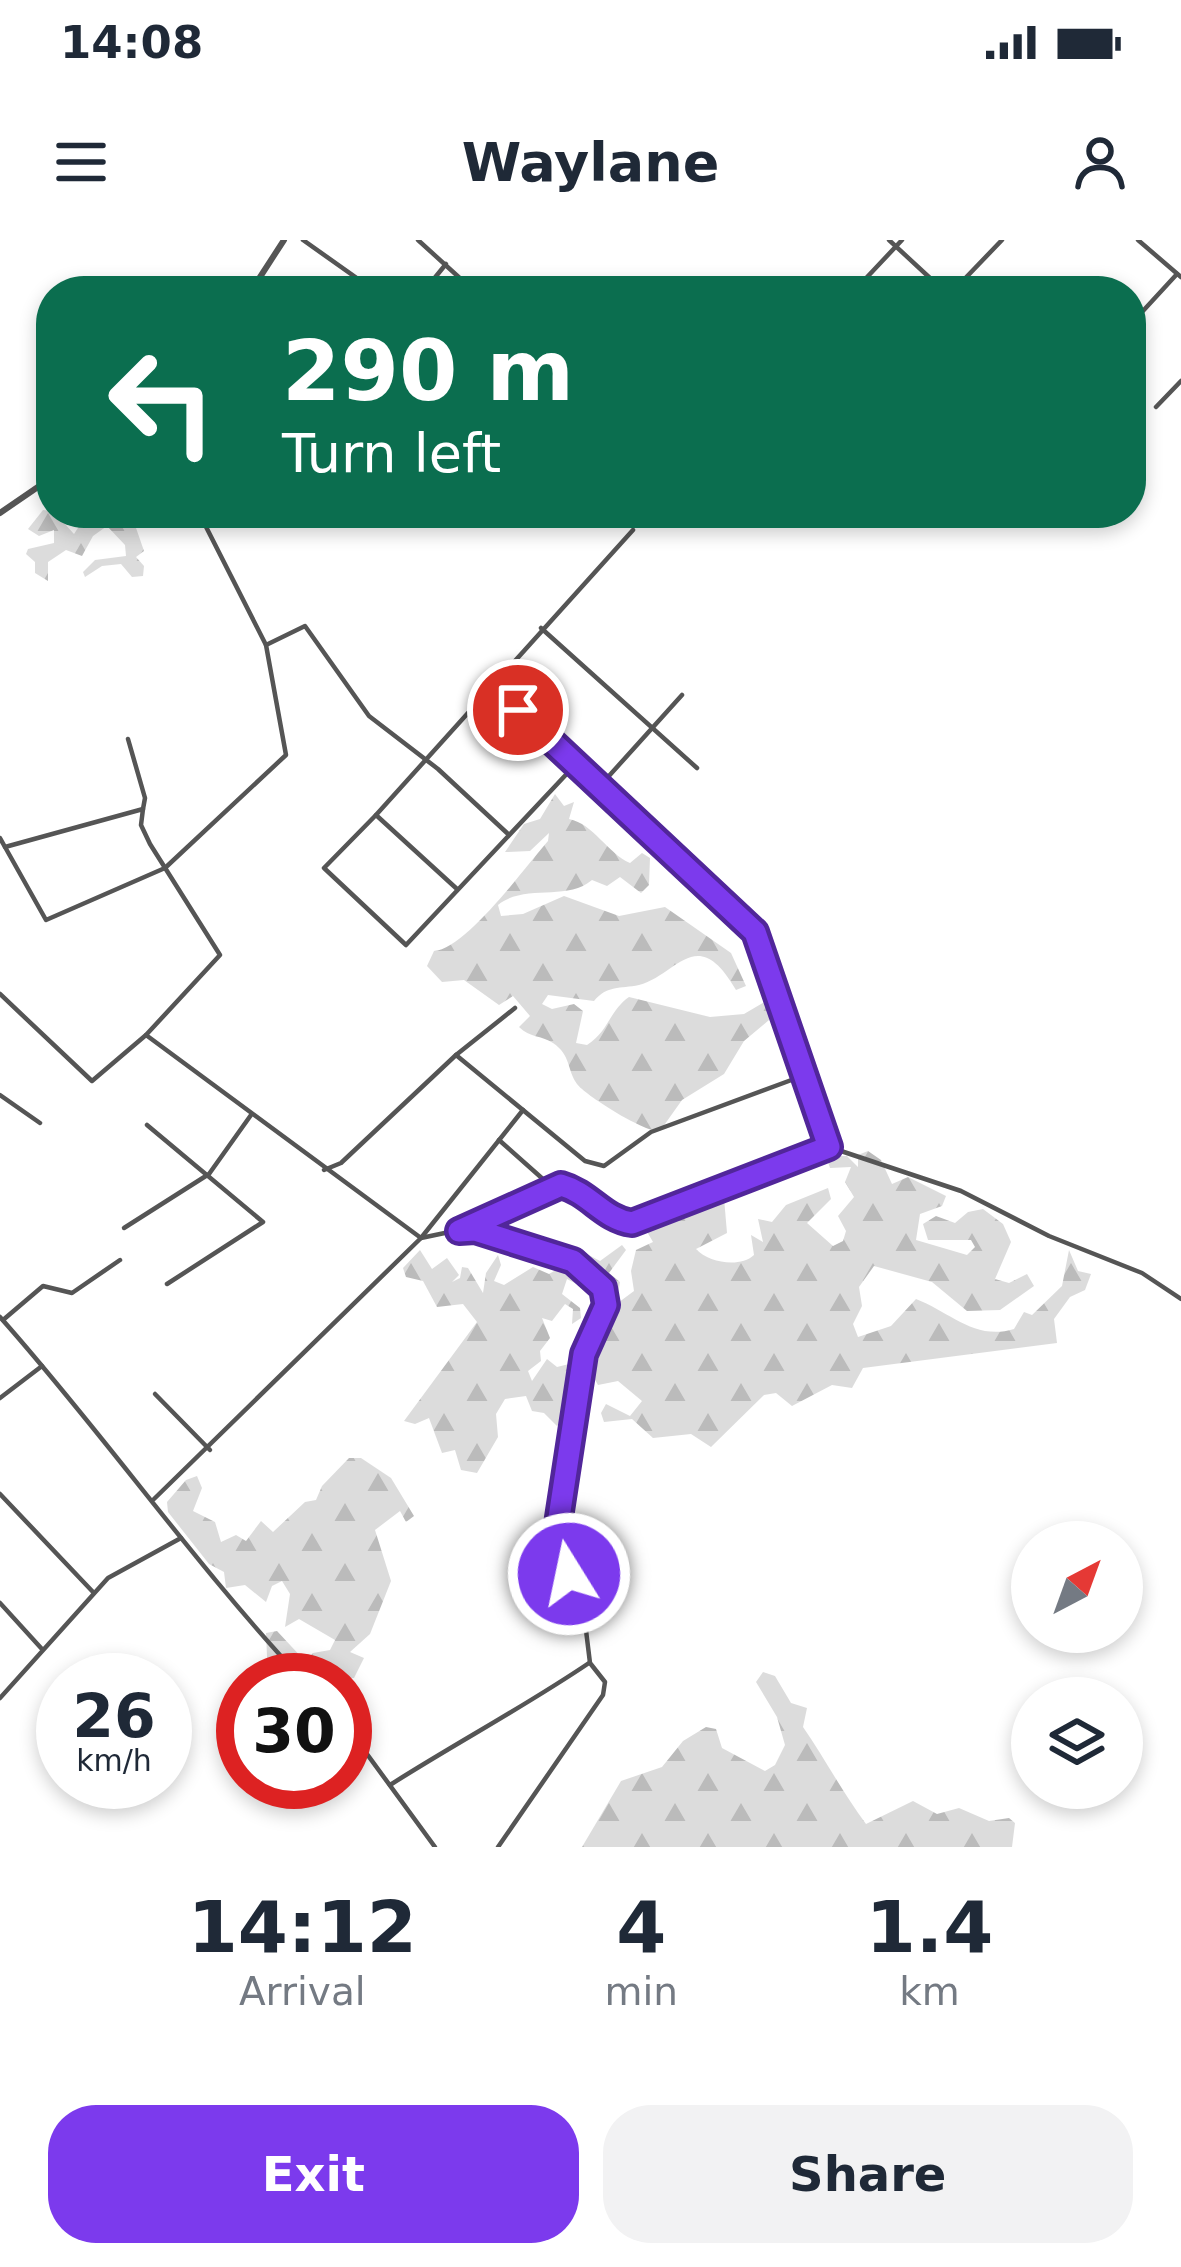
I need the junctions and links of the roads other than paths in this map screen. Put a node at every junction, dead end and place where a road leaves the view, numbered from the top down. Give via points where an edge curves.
1 (284, 240) edge
2 (303, 240) edge
3 (418, 240) edge
4 (890, 240) edge
5 (902, 240) edge
6 (1002, 240) edge
7 (1138, 240) edge
8 (895, 248) junction
9 (446, 264) junction
10 (1179, 275) edge
11 (261, 276) edge
12 (354, 276) edge
13 (436, 276) edge
14 (458, 276) edge
15 (868, 276) edge
16 (927, 276) edge
17 (967, 276) edge
18 (1146, 308) edge
19 (1181, 381) edge
20 (1156, 406) dead end
21 (36, 488) edge
22 (0, 513) edge
23 (207, 528) edge
24 (633, 530) dead end
25 (542, 628) junction
26 (266, 645) junction
27 (490, 683) junction
28 (682, 695) dead end
29 (652, 730) junction
30 (128, 739) dead end
31 (427, 760) junction
32 (576, 764) junction
33 (697, 768) dead end
34 (599, 787) junction
35 (142, 809) junction
36 (124, 814) junction
37 (376, 815) junction
38 (141, 825) junction
39 (507, 834) junction
40 (0, 838) edge
41 (5, 847) junction
42 (165, 868) junction
43 (457, 889) junction
44 (0, 994) edge
45 (515, 1008) dead end
46 (146, 1035) junction
47 (456, 1055) junction
48 (805, 1075) junction
49 (0, 1095) edge
50 (523, 1110) junction
51 (251, 1115) junction
52 (40, 1123) dead end
53 (147, 1126) dead end
54 (499, 1140) junction
55 (829, 1147) junction
56 (325, 1170) junction
57 (209, 1174) junction
58 (553, 1188) junction
59 (124, 1228) dead end
60 (459, 1231) junction
61 (421, 1238) junction
62 (120, 1260) dead end
63 (167, 1284) dead end
64 (1181, 1299) edge
65 (1, 1318) edge
66 (42, 1366) junction
67 (155, 1394) dead end
68 (0, 1398) edge
69 (210, 1450) junction
70 (0, 1494) edge
71 (154, 1499) junction
72 (181, 1538) junction
73 (93, 1592) junction
74 (0, 1604) edge
75 (43, 1650) junction
76 (280, 1653) edge
77 (590, 1663) junction
78 (0, 1698) edge
79 (372, 1761) edge
80 (390, 1785) junction
81 (435, 1847) edge
82 (498, 1847) edge

1 - 11 street
2 - 12 street
3 - 9 street
4 - 8 street
5 - 8 street
6 - 17 street
7 - 10 street
8 - 15 street
8 - 16 street
9 - 13 street
9 - 14 street
10 - 18 street
19 - 20 street
21 - 22 street
23 - 26 street
24 - 25 street
25 - 27 street
25 - 29 street
26 - 31 street via 305,626 369,716
26 - 42 street via 286,754
27 - 31 street
27 - 32 street
28 - 29 street
29 - 33 street
29 - 34 street
30 - 35 street
31 - 37 street
31 - 39 street
32 - 34 street
32 - 39 street
34 - 48 street via 755,932
35 - 36 street
35 - 38 street
36 - 38 street
36 - 41 street
37 - 43 street
37 - 43 street via 324,868 406,945
38 - 42 street
39 - 43 street
40 - 41 street
41 - 42 street via 46,920
42 - 46 street via 220,955
44 - 46 street via 92,1081
45 - 47 street
46 - 51 street
47 - 50 street
47 - 56 street
48 - 50 street via 651,1132 604,1166 585,1161
48 - 55 street
49 - 52 street
50 - 54 street
51 - 56 street
51 - 57 street
53 - 57 street
54 - 58 street
54 - 61 street
55 - 58 street via 632,1223 576,1189
55 - 64 street via 961,1191 1142,1273
56 - 61 street
57 - 59 street
57 - 63 street via 261,1216 262,1226
58 - 60 street
60 - 61 street
60 - 77 street via 573,1261 603,1288 606,1305 584,1354 558,1524
61 - 69 street
62 - 65 street via 72,1293 43,1286
65 - 66 street
66 - 68 street
66 - 71 street
67 - 69 street
69 - 71 street
70 - 73 street
71 - 72 street
72 - 73 street
72 - 76 street
73 - 75 street
74 - 75 street
75 - 78 street
77 - 80 street
77 - 82 street via 603,1695
79 - 80 street
80 - 81 street

